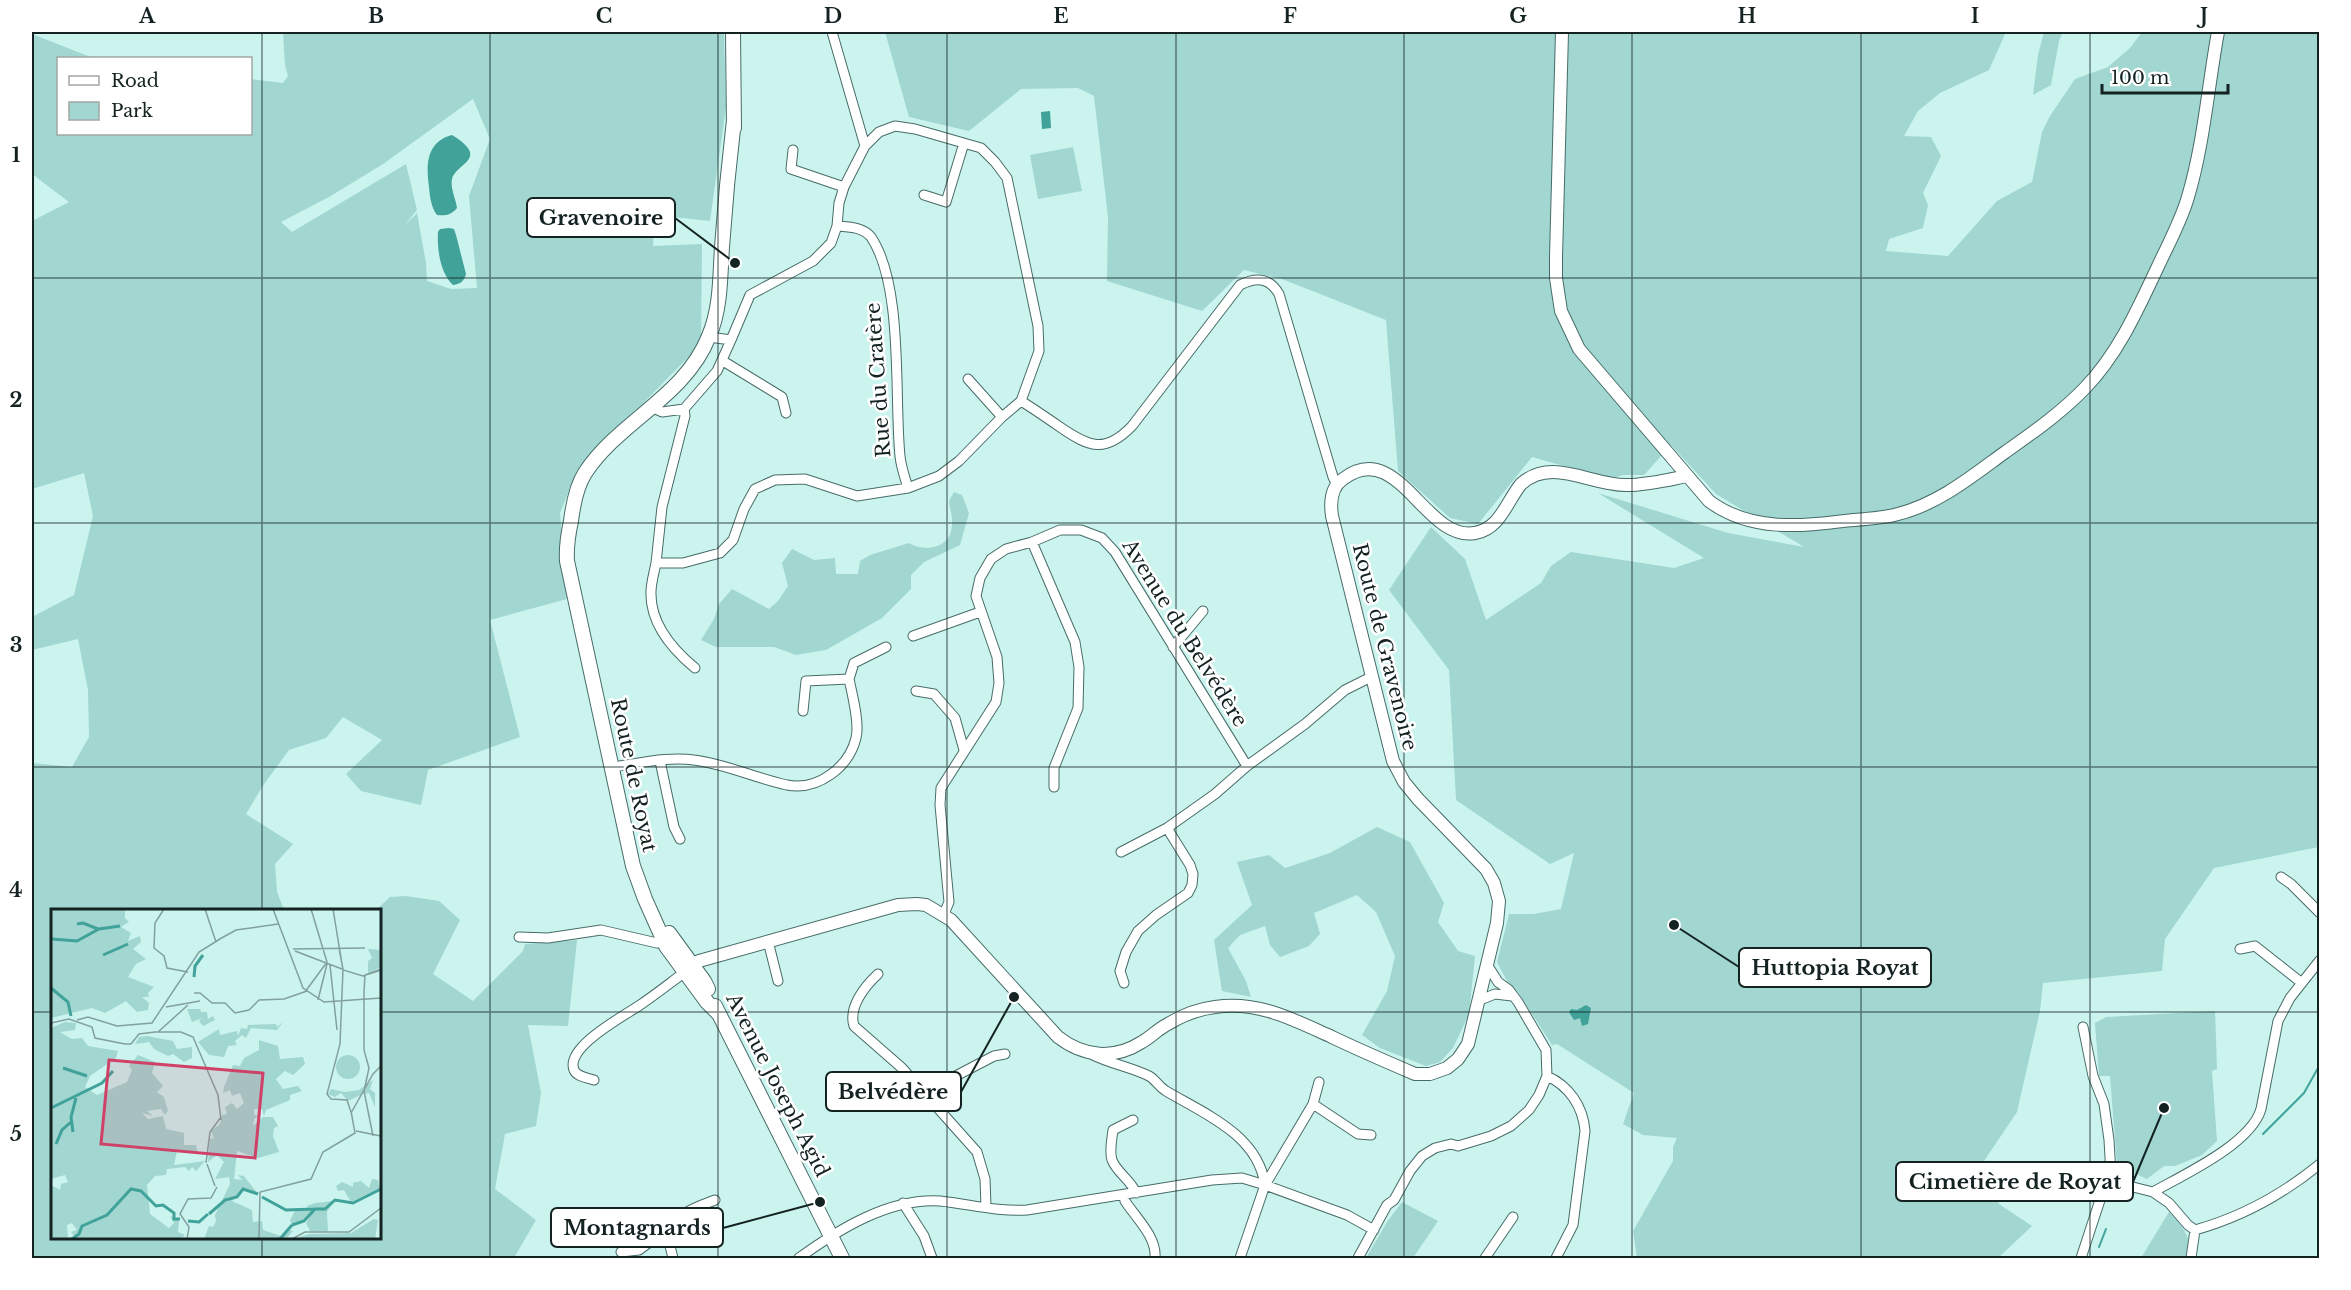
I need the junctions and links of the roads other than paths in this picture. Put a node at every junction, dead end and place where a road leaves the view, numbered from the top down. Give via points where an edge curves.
1 (733, 32) edge
2 (832, 32) edge
3 (1562, 32) edge
4 (2218, 32) edge
5 (964, 144) junction
6 (866, 146) junction
7 (793, 150) dead end
8 (844, 187) junction
9 (924, 195) dead end
10 (837, 226) junction
11 (719, 338) junction
12 (723, 360) junction
13 (968, 379) dead end
14 (1021, 401) junction
15 (653, 408) junction
16 (684, 409) junction
17 (786, 413) dead end
18 (1002, 417) junction
19 (1687, 476) junction
20 (1337, 485) junction
21 (908, 488) junction
22 (1032, 542) junction
23 (656, 563) junction
24 (1203, 611) dead end
25 (980, 612) junction
26 (913, 636) dead end
27 (885, 647) dead end
28 (1173, 647) junction
29 (695, 668) dead end
30 (1371, 676) junction
31 (849, 679) junction
32 (916, 691) dead end
33 (803, 711) dead end
34 (964, 750) junction
35 (660, 761) junction
36 (615, 766) junction
37 (1247, 766) junction
38 (1054, 788) dead end
39 (1167, 828) junction
40 (680, 839) dead end
41 (1121, 852) dead end
42 (2281, 877) dead end
43 (2319, 913) edge
44 (945, 914) junction
45 (519, 937) dead end
46 (668, 940) junction
47 (768, 941) junction
48 (2240, 950) dead end
49 (2319, 960) edge
50 (1488, 966) junction
51 (699, 969) junction
52 (878, 974) dead end
53 (778, 981) dead end
54 (1124, 983) dead end
55 (2302, 983) junction
56 (1514, 997) junction
57 (1480, 1000) junction
58 (718, 1013) junction
59 (2083, 1027) dead end
60 (1090, 1053) junction
61 (1005, 1054) dead end
62 (1546, 1076) junction
63 (594, 1080) dead end
64 (1319, 1082) dead end
65 (925, 1092) junction
66 (1313, 1104) junction
67 (1133, 1120) dead end
68 (1371, 1135) dead end
69 (2319, 1164) edge
70 (2114, 1179) junction
71 (1266, 1185) junction
72 (2153, 1192) junction
73 (1136, 1193) junction
74 (1124, 1195) junction
75 (715, 1200) dead end
76 (903, 1203) junction
77 (986, 1207) junction
78 (1513, 1217) dead end
79 (1374, 1230) junction
80 (2195, 1230) junction
81 (667, 1234) junction
82 (830, 1236) junction
83 (621, 1252) dead end
84 (673, 1258) edge
85 (799, 1258) edge
86 (842, 1258) edge
87 (932, 1258) edge
88 (1155, 1258) edge
89 (1240, 1258) edge
90 (1358, 1258) edge
91 (1485, 1258) edge
92 (1556, 1258) edge
93 (2081, 1258) edge
94 (2191, 1258) edge

1 - 11 main road, Route de Royat via 734,120 718,308
2 - 6 street
3 - 19 street via 1556,257 1562,311 1579,349
4 - 19 street via 2188,200 2123,337 2071,403 1946,494 1896,515 1815,524 1752,522 1718,507
5 - 6 street via 895,126 879,132
5 - 9 street via 946,202
5 - 14 street via 981,148 995,162 1007,178 1013,202 1040,351
6 - 8 street
7 - 8 street via 791,169
8 - 10 street
10 - 11 street via 831,243 813,261 750,295
10 - 21 street, Rue du Cratère via 862,229 870,237 888,281 896,346 900,459
11 - 12 street
11 - 15 main road, Route de Royat
12 - 16 street
12 - 17 street via 782,397
13 - 18 street
14 - 18 street
14 - 20 street via 1081,441 1094,446 1109,444 1132,426 1240,285 1252,279 1264,280 1274,285 1279,294
15 - 16 street via 662,412
15 - 36 main road, Route de Royat via 603,451 584,475 574,501 566,543
16 - 23 street via 662,507
18 - 21 street via 939,476
19 - 20 street via 1627,485 1544,472 1521,484 1492,525 1469,534 1448,526 1379,470 1359,470
20 - 30 street, Route de Gravenoire via 1332,516
21 - 23 street via 857,496 805,479 775,480 755,489 733,540 720,553 683,563
22 - 25 street, Avenue du Belvédère via 1006,549 991,559 980,578 976,596
22 - 28 street, Avenue du Belvédère via 1060,530 1102,538
22 - 38 street via 1075,642 1079,667 1078,708 1054,768
23 - 29 street via 651,592 654,614 663,634
24 - 28 street
25 - 26 street
25 - 34 street, Avenue du Belvédère via 997,657 999,683 996,702
27 - 31 street via 854,663
28 - 37 street, Avenue du Belvédère
30 - 37 street via 1346,690
30 - 50 street, Route de Gravenoire via 1390,752 1404,782 1494,883 1499,916
31 - 33 street via 806,681
31 - 35 street via 857,736 840,768 827,777 789,785 729,766 691,759
32 - 34 street via 934,694 956,718
34 - 44 street, Avenue du Belvédère via 941,788 949,902
35 - 36 street
35 - 40 street
36 - 46 main road, Route de Royat via 633,866 645,899
37 - 39 street
39 - 41 street
39 - 54 street via 1190,865 1192,885 1188,893 1138,931 1120,971
42 - 43 street
44 - 47 street, Route de Gravenoire via 917,904 898,905
44 - 60 street, Route de Gravenoire via 1058,1037
45 - 46 street via 548,938 601,930
46 - 51 main road, Route de Royat
47 - 51 street, Route de Gravenoire
47 - 53 street
48 - 55 street via 2254,946
49 - 55 street
50 - 56 street
50 - 57 street, Route de Gravenoire
51 - 58 main road, Avenue Joseph Agid
51 - 58 main road, Route de Royat
51 - 63 street via 606,1026 582,1047 573,1063 574,1070
52 - 65 street via 868,983 854,1009 854,1026
55 - 72 street via 2278,1021 2262,1109 2256,1122 2208,1162
56 - 57 street via 1495,994
56 - 62 street via 1545,1050
57 - 60 street, Route de Gravenoire via 1466,1048 1447,1068 1430,1074 1415,1074 1280,1013 1250,1006 1213,1007 1189,1014 1129,1049 1104,1055
58 - 82 main road, Avenue Joseph Agid
59 - 70 street via 2093,1076 2104,1104
60 - 71 street via 1150,1077 1161,1088 1224,1125 1260,1162
61 - 65 street
62 - 79 street via 1529,1110 1511,1126 1491,1137 1435,1148 1422,1156
62 - 92 street via 1560,1082 1574,1098 1584,1116 1586,1131 1573,1225
64 - 66 street
65 - 77 street via 977,1152 985,1179
66 - 68 street via 1358,1134
66 - 71 street
67 - 73 street via 1113,1130 1111,1151 1114,1164
69 - 80 street via 2294,1185 2253,1209
70 - 72 street
70 - 93 street via 2104,1179 2107,1187
71 - 73 street via 1242,1178
71 - 79 street via 1347,1215
71 - 89 street
72 - 80 street
73 - 74 street
74 - 77 street via 1027,1210
74 - 88 street via 1152,1240
75 - 81 street via 684,1212
76 - 77 street via 941,1201
76 - 82 street
76 - 87 street via 924,1236
78 - 91 street
79 - 90 street
80 - 94 street
81 - 83 street via 659,1235 639,1250
81 - 84 street
82 - 85 street
82 - 86 main road, Avenue Joseph Agid

